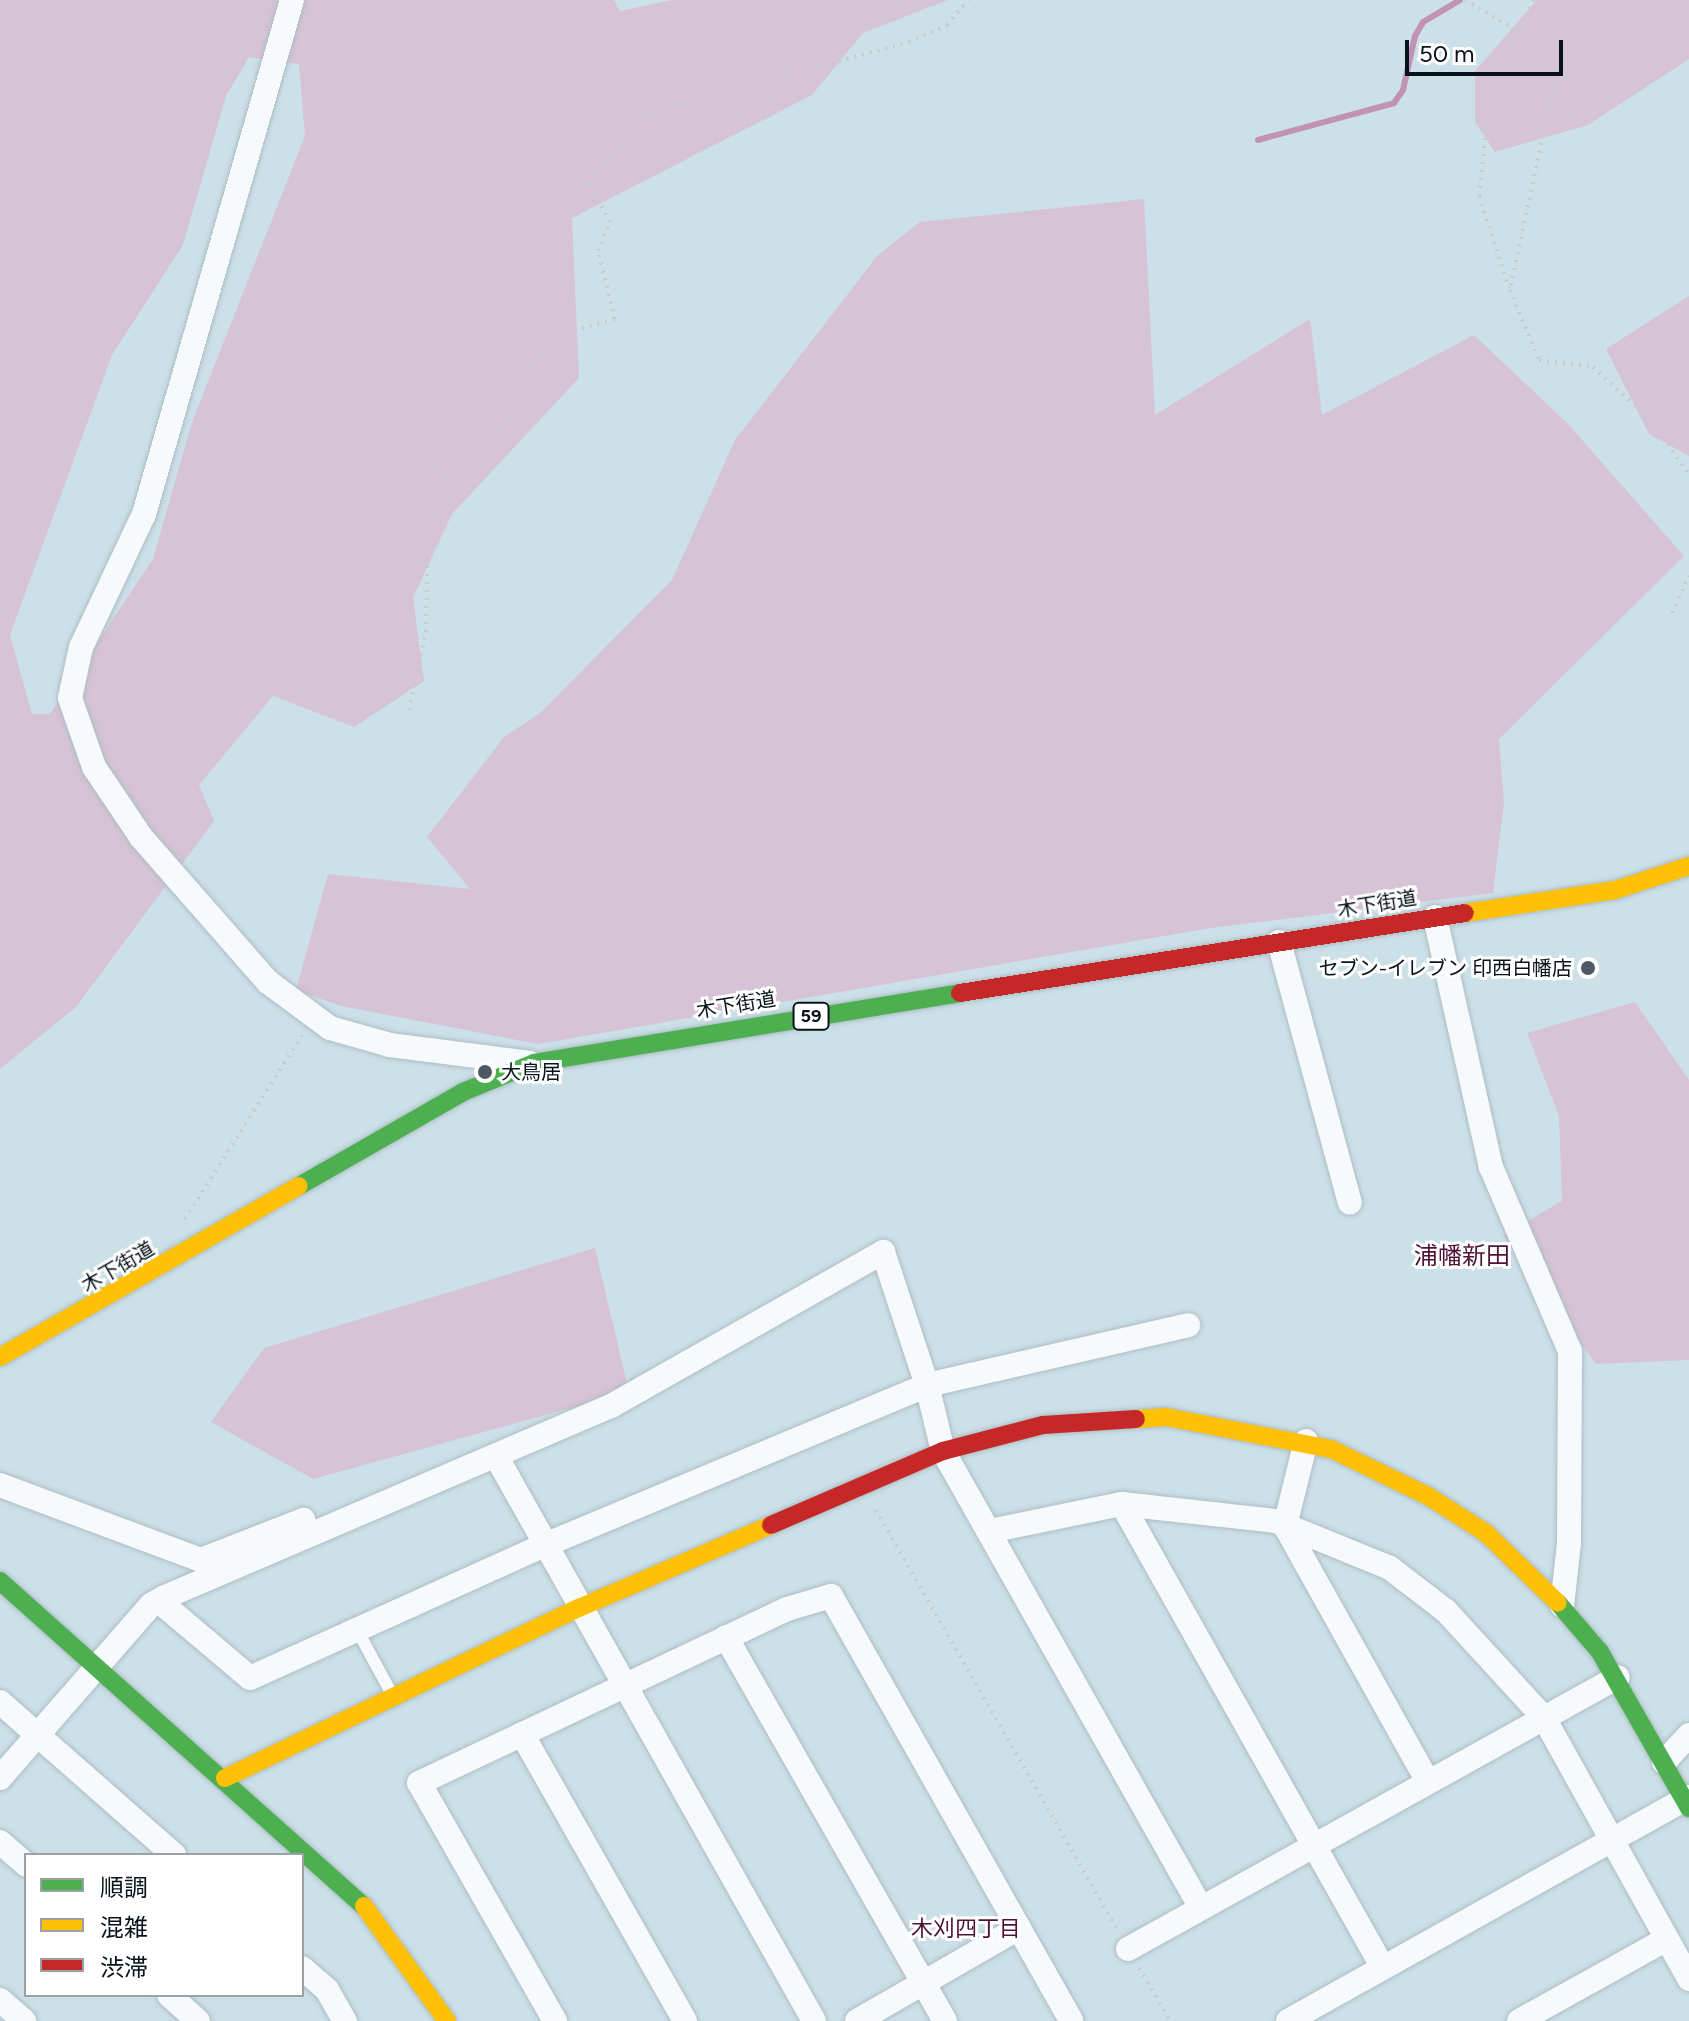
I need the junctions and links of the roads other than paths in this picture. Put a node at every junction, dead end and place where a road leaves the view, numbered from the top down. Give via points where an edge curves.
1 (292, 0) edge
2 (1689, 866) edge
3 (1435, 917) junction
4 (1279, 942) junction
5 (534, 1063) junction
6 (1350, 1203) dead end
7 (1188, 1325) dead end
8 (0, 1357) edge
9 (927, 1385) junction
10 (588, 1416) junction
11 (1306, 1441) junction
12 (943, 1451) junction
13 (496, 1456) junction
14 (0, 1485) edge
15 (1122, 1504) junction
16 (1285, 1526) junction
17 (990, 1531) junction
18 (545, 1545) junction
19 (0, 1581) edge
20 (159, 1601) junction
21 (1562, 1606) junction
22 (579, 1608) junction
23 (357, 1630) junction
24 (726, 1637) junction
25 (97, 1667) junction
26 (1618, 1677) junction
27 (623, 1686) junction
28 (393, 1696) junction
29 (0, 1702) edge
30 (1544, 1718) junction
31 (522, 1734) junction
32 (38, 1735) junction
33 (1689, 1735) edge
34 (1664, 1762) junction
35 (0, 1778) edge
36 (225, 1778) junction
37 (1428, 1782) junction
38 (1687, 1802) edge
39 (1612, 1840) junction
40 (0, 1842) edge
41 (1313, 1846) junction
42 (172, 1853) edge
43 (24, 1863) edge
44 (1201, 1908) junction
45 (1019, 1928) junction
46 (1667, 1939) junction
47 (1128, 1949) road end
48 (1383, 1968) junction
49 (304, 1970) edge
50 (1689, 1979) edge
51 (924, 1984) junction
52 (171, 1997) edge
53 (0, 2000) edge
54 (24, 2021) edge
55 (198, 2021) edge
56 (345, 2021) edge
57 (447, 2021) edge
58 (555, 2021) edge
59 (685, 2021) edge
60 (814, 2021) edge
61 (857, 2021) edge
62 (945, 2021) edge
63 (1071, 2021) edge
64 (1288, 2021) edge
65 (1519, 2021) edge

1 - 5 street via 144,514 81,647 70,698 94,767 141,837 268,982 330,1028 390,1045
2 - 3 street, 木下街道 / 59 via 1615,890
3 - 4 street, 木下街道 / 59
3 - 21 street via 1491,1167 1570,1351 1569,1543
4 - 5 street, 木下街道 / 59
4 - 6 street
5 - 8 street, 木下街道 / 59 via 463,1092
7 - 9 street
9 - 10 street via 883,1252
9 - 12 street
9 - 18 street
10 - 13 street
10 - 14 street via 575,1411 519,1431 201,1560
11 - 12 street via 1166,1417 1108,1418 1043,1425
11 - 16 street
11 - 21 street via 1428,1496 1486,1533
12 - 17 street
12 - 22 street
13 - 18 street
13 - 20 street
15 - 16 street
15 - 17 street
15 - 41 street
16 - 30 street via 1390,1568 1446,1611
16 - 37 street
17 - 44 street
18 - 22 street
18 - 23 street
19 - 25 street
20 - 23 street via 250,1678
20 - 25 street
21 - 26 street
22 - 27 street
22 - 28 street
23 - 28 lane
24 - 27 street
24 - 45 street via 831,1596
24 - 51 street
25 - 32 street
25 - 36 street
26 - 30 street
26 - 34 street
27 - 31 street
27 - 60 street
28 - 36 street
29 - 32 street
30 - 37 street
30 - 39 street
31 - 58 street via 419,1783
31 - 59 street
32 - 35 street
32 - 42 street
33 - 34 street
34 - 38 street
36 - 57 street via 382,1926
37 - 41 street
38 - 39 street
39 - 46 street
39 - 48 street
40 - 43 street
41 - 44 street
41 - 48 street
44 - 47 street
45 - 51 street
45 - 63 street
46 - 50 street
46 - 65 street
48 - 64 street
49 - 56 street via 327,1990
51 - 61 street
51 - 62 street
52 - 55 street
53 - 54 street

